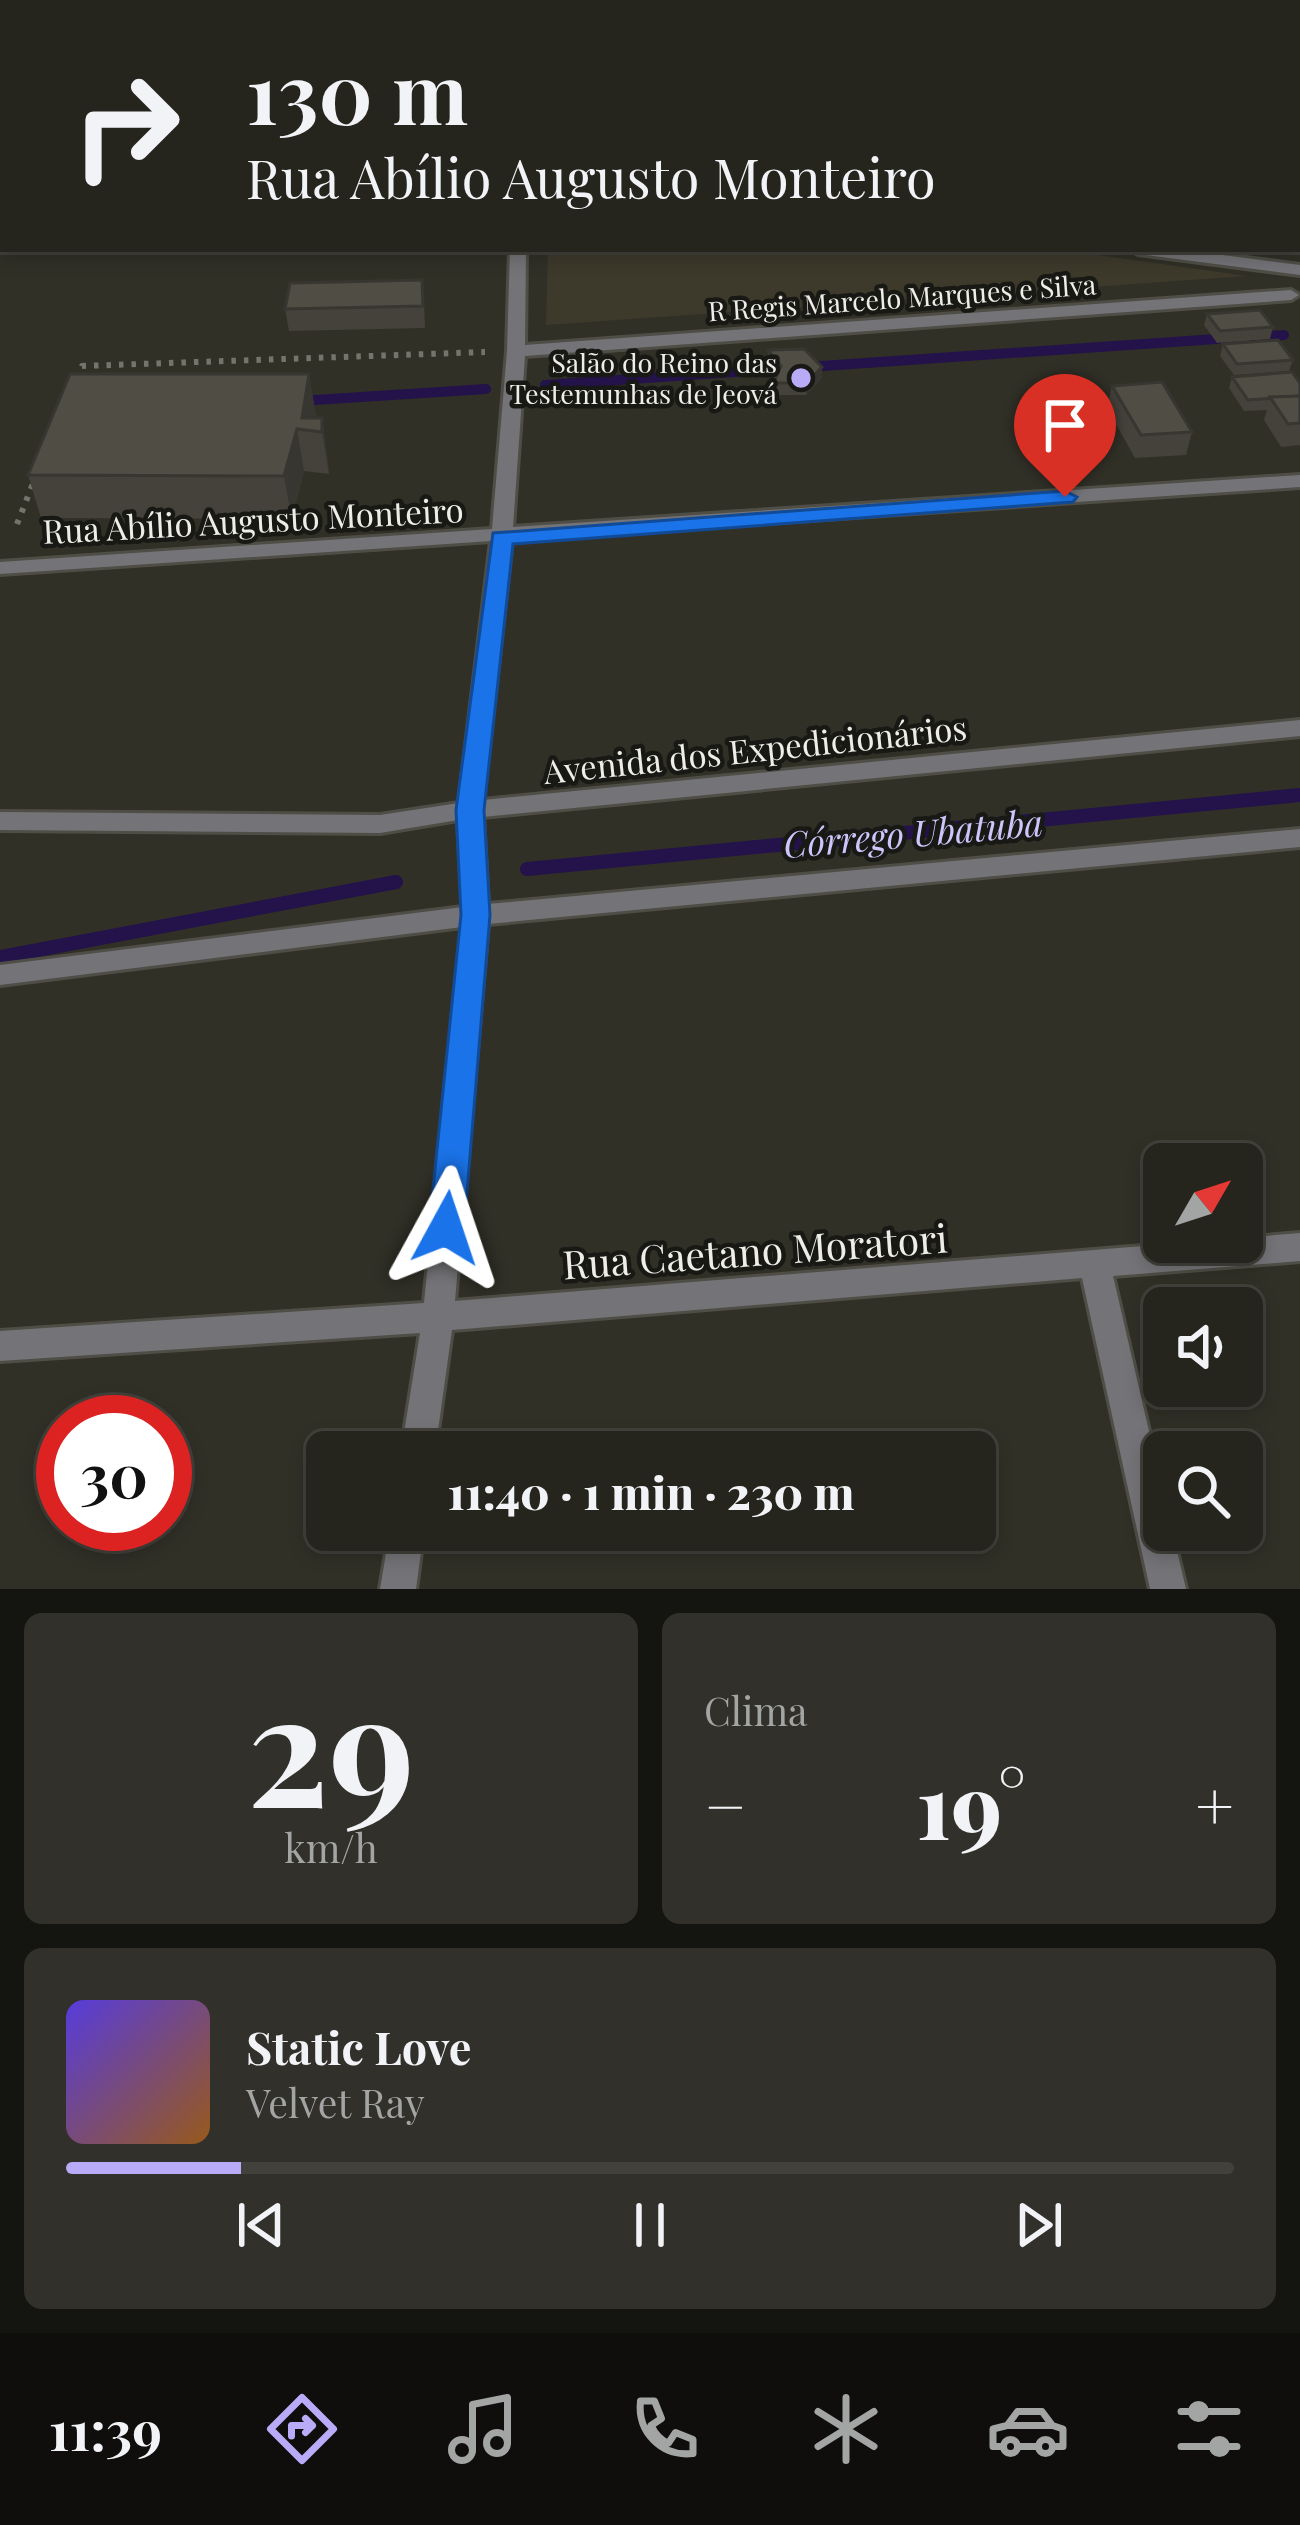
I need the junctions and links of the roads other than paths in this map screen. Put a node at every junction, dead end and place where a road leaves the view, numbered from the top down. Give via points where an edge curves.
1 (518, 252) edge
2 (1160, 252) edge
3 (1292, 270) edge
4 (1296, 304) edge
5 (516, 351) junction
6 (1300, 481) edge
7 (502, 538) junction
8 (0, 568) edge
9 (1300, 728) edge
10 (470, 810) junction
11 (0, 821) edge
12 (1300, 838) edge
13 (476, 915) junction
14 (0, 975) edge
15 (1300, 1247) edge
16 (1095, 1266) junction
17 (438, 1317) junction
18 (0, 1346) edge
19 (421, 1431) edge
20 (404, 1551) edge
21 (398, 1589) edge
22 (1168, 1589) edge

1 - 5 street
2 - 3 street
3 - 4 street
4 - 5 street, R Regis Marcelo Marques e Silva
5 - 7 street
6 - 7 street, Rua Abílio Augusto Monteiro
7 - 8 street, Rua Abílio Augusto Monteiro
7 - 10 street
9 - 10 street, Avenida dos Expedicionários
10 - 11 street, Avenida dos Expedicionários via 380,824
10 - 13 street
12 - 13 street
13 - 14 street
13 - 17 street
15 - 16 street, Rua Caetano Moratori
16 - 17 street, Rua Caetano Moratori
16 - 22 street
17 - 18 street, Rua Caetano Moratori
17 - 19 street
20 - 21 street

